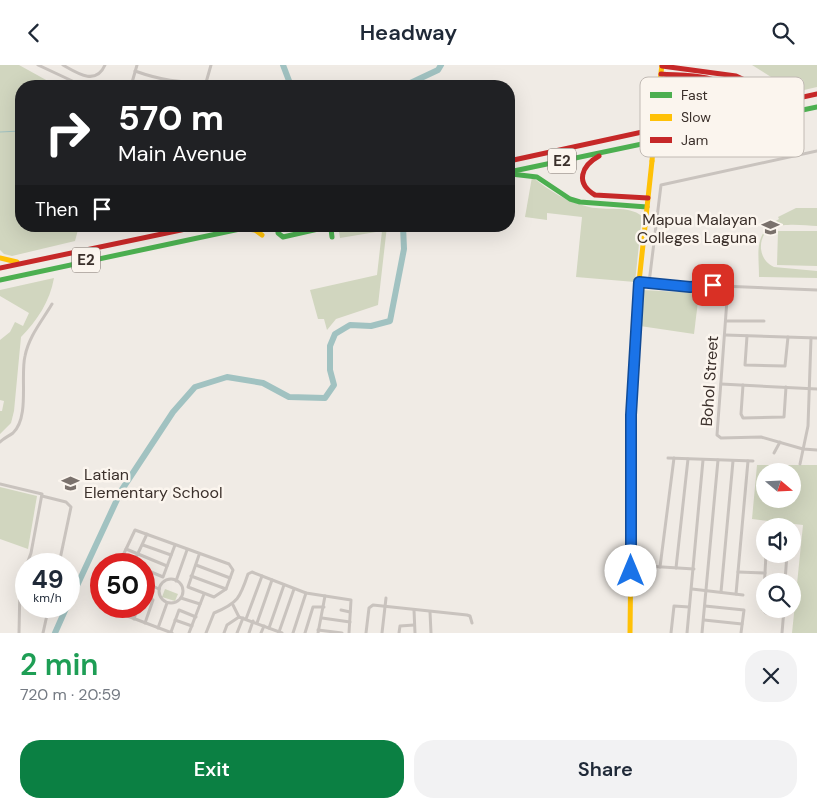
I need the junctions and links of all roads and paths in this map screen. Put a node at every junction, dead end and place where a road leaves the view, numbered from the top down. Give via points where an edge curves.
1 (38, 65) edge
2 (63, 65) edge
3 (105, 65) edge
4 (137, 65) edge
5 (211, 65) edge
6 (662, 65) edge
7 (135, 71) junction
8 (661, 74) junction
9 (661, 77) edge
10 (688, 77) edge
11 (740, 77) edge
12 (69, 80) edge
13 (133, 80) edge
14 (160, 80) edge
15 (207, 80) edge
16 (817, 94) edge
17 (804, 97) edge
18 (817, 107) edge
19 (804, 110) edge
20 (640, 133) edge
21 (640, 145) edge
22 (615, 150) junction
23 (817, 151) edge
24 (804, 154) edge
25 (652, 157) edge
26 (789, 157) edge
27 (515, 160) edge
28 (515, 172) edge
29 (515, 174) edge
30 (648, 198) junction
31 (647, 207) junction
32 (171, 232) edge
33 (222, 232) edge
34 (258, 232) edge
35 (278, 232) edge
36 (305, 232) edge
37 (331, 232) edge
38 (262, 235) dead end
39 (332, 237) dead end
40 (0, 257) edge
41 (47, 258) junction
42 (0, 268) edge
43 (0, 280) edge
44 (639, 282) junction
45 (649, 283) junction
46 (728, 286) junction
47 (817, 290) edge
48 (52, 304) dead end
49 (726, 321) junction
50 (764, 321) dead end
51 (725, 335) junction
52 (747, 336) junction
53 (788, 337) junction
54 (811, 338) junction
55 (817, 338) edge
56 (720, 384) junction
57 (743, 385) junction
58 (786, 387) junction
59 (808, 389) junction
60 (817, 389) edge
61 (0, 442) edge
62 (780, 442) junction
63 (803, 449) junction
64 (817, 450) edge
65 (774, 453) dead end
66 (668, 458) dead end
67 (674, 458) junction
68 (688, 459) junction
69 (703, 460) junction
70 (718, 460) junction
71 (733, 461) junction
72 (748, 461) junction
73 (753, 461) dead end
74 (800, 463) edge
75 (0, 484) edge
76 (42, 496) junction
77 (147, 534) junction
78 (142, 545) junction
79 (175, 545) junction
80 (126, 549) junction
81 (187, 550) junction
82 (31, 553) edge
83 (61, 553) edge
84 (124, 553) edge
85 (135, 553) edge
86 (138, 553) edge
87 (171, 555) junction
88 (200, 555) junction
89 (155, 561) edge
90 (766, 563) edge
91 (196, 565) junction
92 (631, 565) junction
93 (167, 566) junction
94 (660, 567) junction
95 (676, 568) junction
96 (694, 569) junction
97 (738, 572) junction
98 (765, 573) joint
99 (155, 574) edge
100 (191, 576) junction
101 (262, 576) junction
102 (230, 579) junction
103 (272, 580) junction
104 (176, 581) junction
105 (284, 585) junction
106 (155, 587) edge
107 (159, 589) junction
108 (226, 589) junction
109 (294, 589) junction
110 (692, 589) junction
111 (707, 590) junction
112 (721, 592) junction
113 (306, 593) junction
114 (204, 594) junction
115 (736, 594) junction
116 (743, 595) dead end
117 (325, 596) junction
118 (181, 598) junction
119 (386, 598) dead end
120 (167, 603) junction
121 (200, 604) junction
122 (233, 605) junction
123 (706, 605) junction
124 (324, 607) junction
125 (385, 607) junction
126 (689, 607) junction
127 (414, 610) junction
128 (341, 611) dead end
129 (350, 612) junction
130 (430, 612) junction
131 (196, 617) junction
132 (19, 618) edge
133 (46, 618) edge
134 (147, 618) edge
135 (243, 618) junction
136 (322, 618) junction
137 (783, 618) edge
138 (134, 619) edge
139 (704, 620) junction
140 (175, 621) junction
141 (255, 622) junction
142 (350, 622) junction
143 (145, 623) junction
144 (472, 623) dead end
145 (742, 624) junction
146 (414, 625) junction
147 (192, 626) junction
148 (264, 626) junction
149 (158, 628) junction
150 (268, 628) junction
151 (278, 632) edge
152 (318, 632) edge
153 (18, 633) edge
154 (43, 633) edge
155 (171, 633) edge
156 (189, 633) edge
157 (206, 633) edge
158 (224, 633) edge
159 (237, 633) edge
160 (249, 633) edge
161 (261, 633) edge
162 (293, 633) edge
163 (305, 633) edge
164 (342, 633) edge
165 (349, 633) edge
166 (366, 633) edge
167 (382, 633) edge
168 (399, 633) edge
169 (414, 633) edge
170 (431, 633) edge
171 (630, 633) edge
172 (671, 633) edge
173 (686, 633) edge
174 (702, 633) edge
175 (741, 633) edge
176 (782, 633) edge

1 - 12 street
2 - 3 street via 90,77
4 - 7 street
5 - 15 street
6 - 8 main road
6 - 11 main road
7 - 13 street
7 - 14 street
8 - 9 main road, bridge
8 - 10 main road
16 - 17 main road, E2
18 - 19 main road, E2
20 - 27 main road, E2
21 - 22 main road, E2
22 - 28 main road, E2
22 - 30 main road via 587,163 581,174 582,186 595,195
23 - 24 street
25 - 30 main road, bridge
26 - 45 street via 661,185
29 - 31 main road via 537,177 580,202
30 - 31 main road
31 - 44 main road
32 - 41 main road, E2
33 - 43 main road, E2
34 - 38 main road
35 - 36 main road via 283,237
37 - 39 main road
40 - 41 main road via 13,262
41 - 42 main road, E2
44 - 45 street
44 - 92 main road via 631,411
45 - 46 street
46 - 47 street
46 - 49 street, Bohol Street
48 - 61 street via 34,332 25,356 24,388 16,428
49 - 50 street
49 - 51 street, Bohol Street
51 - 52 street
51 - 56 street, Bohol Street
52 - 53 street
52 - 53 street via 745,365 754,366 785,366
53 - 54 street
54 - 55 street
54 - 59 street
56 - 57 street
56 - 62 street, Bohol Street via 718,437 761,437
57 - 58 street
57 - 58 street via 743,418 784,417
58 - 59 street
59 - 60 street
59 - 63 street via 808,426
62 - 63 street, Bohol Street
62 - 65 street
63 - 64 street, Bohol Street
63 - 74 street
66 - 67 street
67 - 68 street
67 - 94 street
68 - 69 street
68 - 95 street
69 - 70 street
69 - 96 street
70 - 71 street
70 - 111 street
71 - 72 street
71 - 112 street
72 - 73 street
72 - 97 street
75 - 76 street via 42,493
76 - 82 street
76 - 83 street via 66,502 71,507
77 - 78 street
77 - 79 street
77 - 80 street via 135,530
78 - 86 street
78 - 87 street
79 - 81 street
79 - 87 street
80 - 84 street
80 - 85 street
81 - 88 street
81 - 104 street
87 - 93 street
88 - 91 street
88 - 102 street via 229,564 232,570
89 - 93 street
90 - 98 street
91 - 100 street
91 - 102 street
92 - 94 street
92 - 171 main road
93 - 99 street via 163,577
94 - 95 street
95 - 96 street
96 - 110 street
97 - 98 street
97 - 115 street
100 - 108 street
100 - 114 street via 188,587
101 - 103 street
101 - 122 street via 252,572 248,574 241,596
101 - 135 street
102 - 108 street
103 - 105 street
103 - 141 street
104 - 107 street via 166,581
104 - 118 street via 183,589
105 - 109 street
105 - 150 street
106 - 107 street
107 - 120 street via 160,597
108 - 114 street via 214,597
109 - 113 street
109 - 151 street
110 - 111 street
110 - 126 street
111 - 112 street
111 - 123 street
112 - 115 street
113 - 117 street
113 - 162 street
114 - 121 street
115 - 116 street
117 - 124 street
117 - 129 street via 351,600
118 - 120 street via 175,603
118 - 121 street
119 - 125 street
120 - 149 street
121 - 131 street
122 - 135 street
122 - 157 street via 214,613
123 - 139 street
123 - 145 street via 744,610
124 - 136 street
124 - 163 street via 313,607
125 - 127 street
125 - 166 street via 373,605 369,608
125 - 167 street
126 - 172 street via 674,606
126 - 173 street
127 - 130 street
127 - 146 street
128 - 129 street
129 - 142 street
130 - 144 street via 467,615
130 - 170 street
131 - 140 street via 178,611
131 - 147 street
132 - 153 street
133 - 154 street
134 - 143 street
135 - 141 street
135 - 158 street via 227,625
135 - 159 street
136 - 142 street
136 - 152 street
137 - 176 street
138 - 143 street
139 - 145 street
139 - 174 street
140 - 147 street
140 - 155 street
141 - 148 street
141 - 160 street
142 - 165 street
143 - 149 street
145 - 175 street
146 - 168 street via 400,626
146 - 169 street
147 - 156 street
148 - 150 street
148 - 161 street
149 - 155 street
150 - 151 street
152 - 164 street

